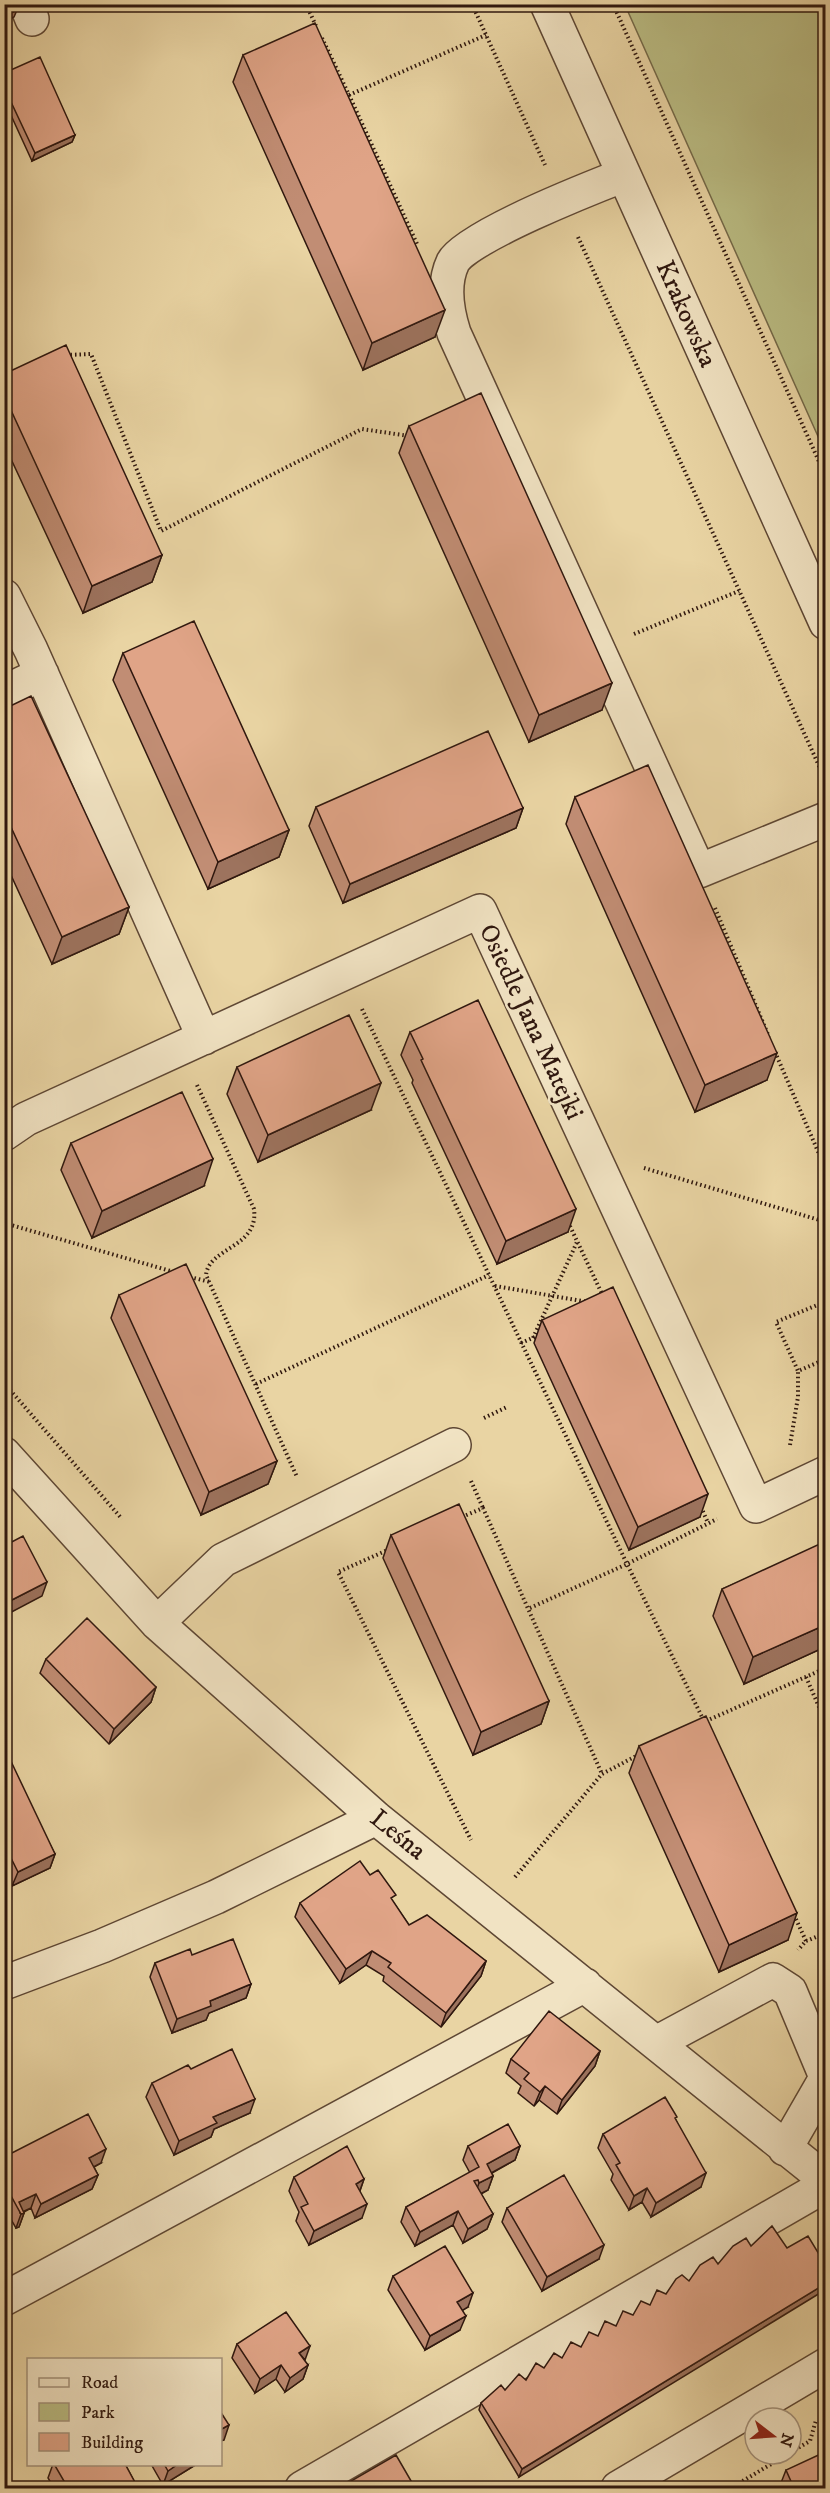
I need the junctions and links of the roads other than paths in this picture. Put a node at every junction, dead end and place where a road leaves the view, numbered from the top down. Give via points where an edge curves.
1 (547, 4) edge
2 (624, 175) junction
3 (4, 596) edge
4 (825, 623) edge
5 (42, 674) junction
6 (4, 692) edge
7 (825, 819) edge
8 (192, 1043) junction
9 (4, 1134) edge
10 (454, 1445) dead end
11 (4, 1454) edge
12 (825, 1473) edge
13 (158, 1623) junction
14 (376, 1818) junction
15 (4, 1983) edge
16 (585, 1985) junction
17 (656, 2043) junction
18 (825, 2077) edge
19 (785, 2149) junction
20 (825, 2180) edge
21 (825, 2185) edge
22 (4, 2299) edge
23 (825, 2365) edge
24 (302, 2488) edge
25 (618, 2488) edge

1 - 2 street, Krakowska
2 - 4 street, Krakowska
2 - 7 street via 561,200 466,247 453,261 447,284 447,310 454,333 699,872
3 - 5 street
5 - 6 street
5 - 8 street
8 - 9 street, Osiedle Jana Matejki via 26,1119
8 - 12 street, Osiedle Jana Matejki via 480,911 756,1506
10 - 13 street via 222,1560
11 - 13 street, Leśna
13 - 14 street, Leśna
14 - 15 street via 216,1897
14 - 16 street, Leśna
16 - 17 street, Leśna
16 - 22 street
17 - 18 street via 773,1980 790,1991
17 - 19 street, Leśna
18 - 19 street
19 - 20 street, Leśna
21 - 24 street
23 - 25 street

